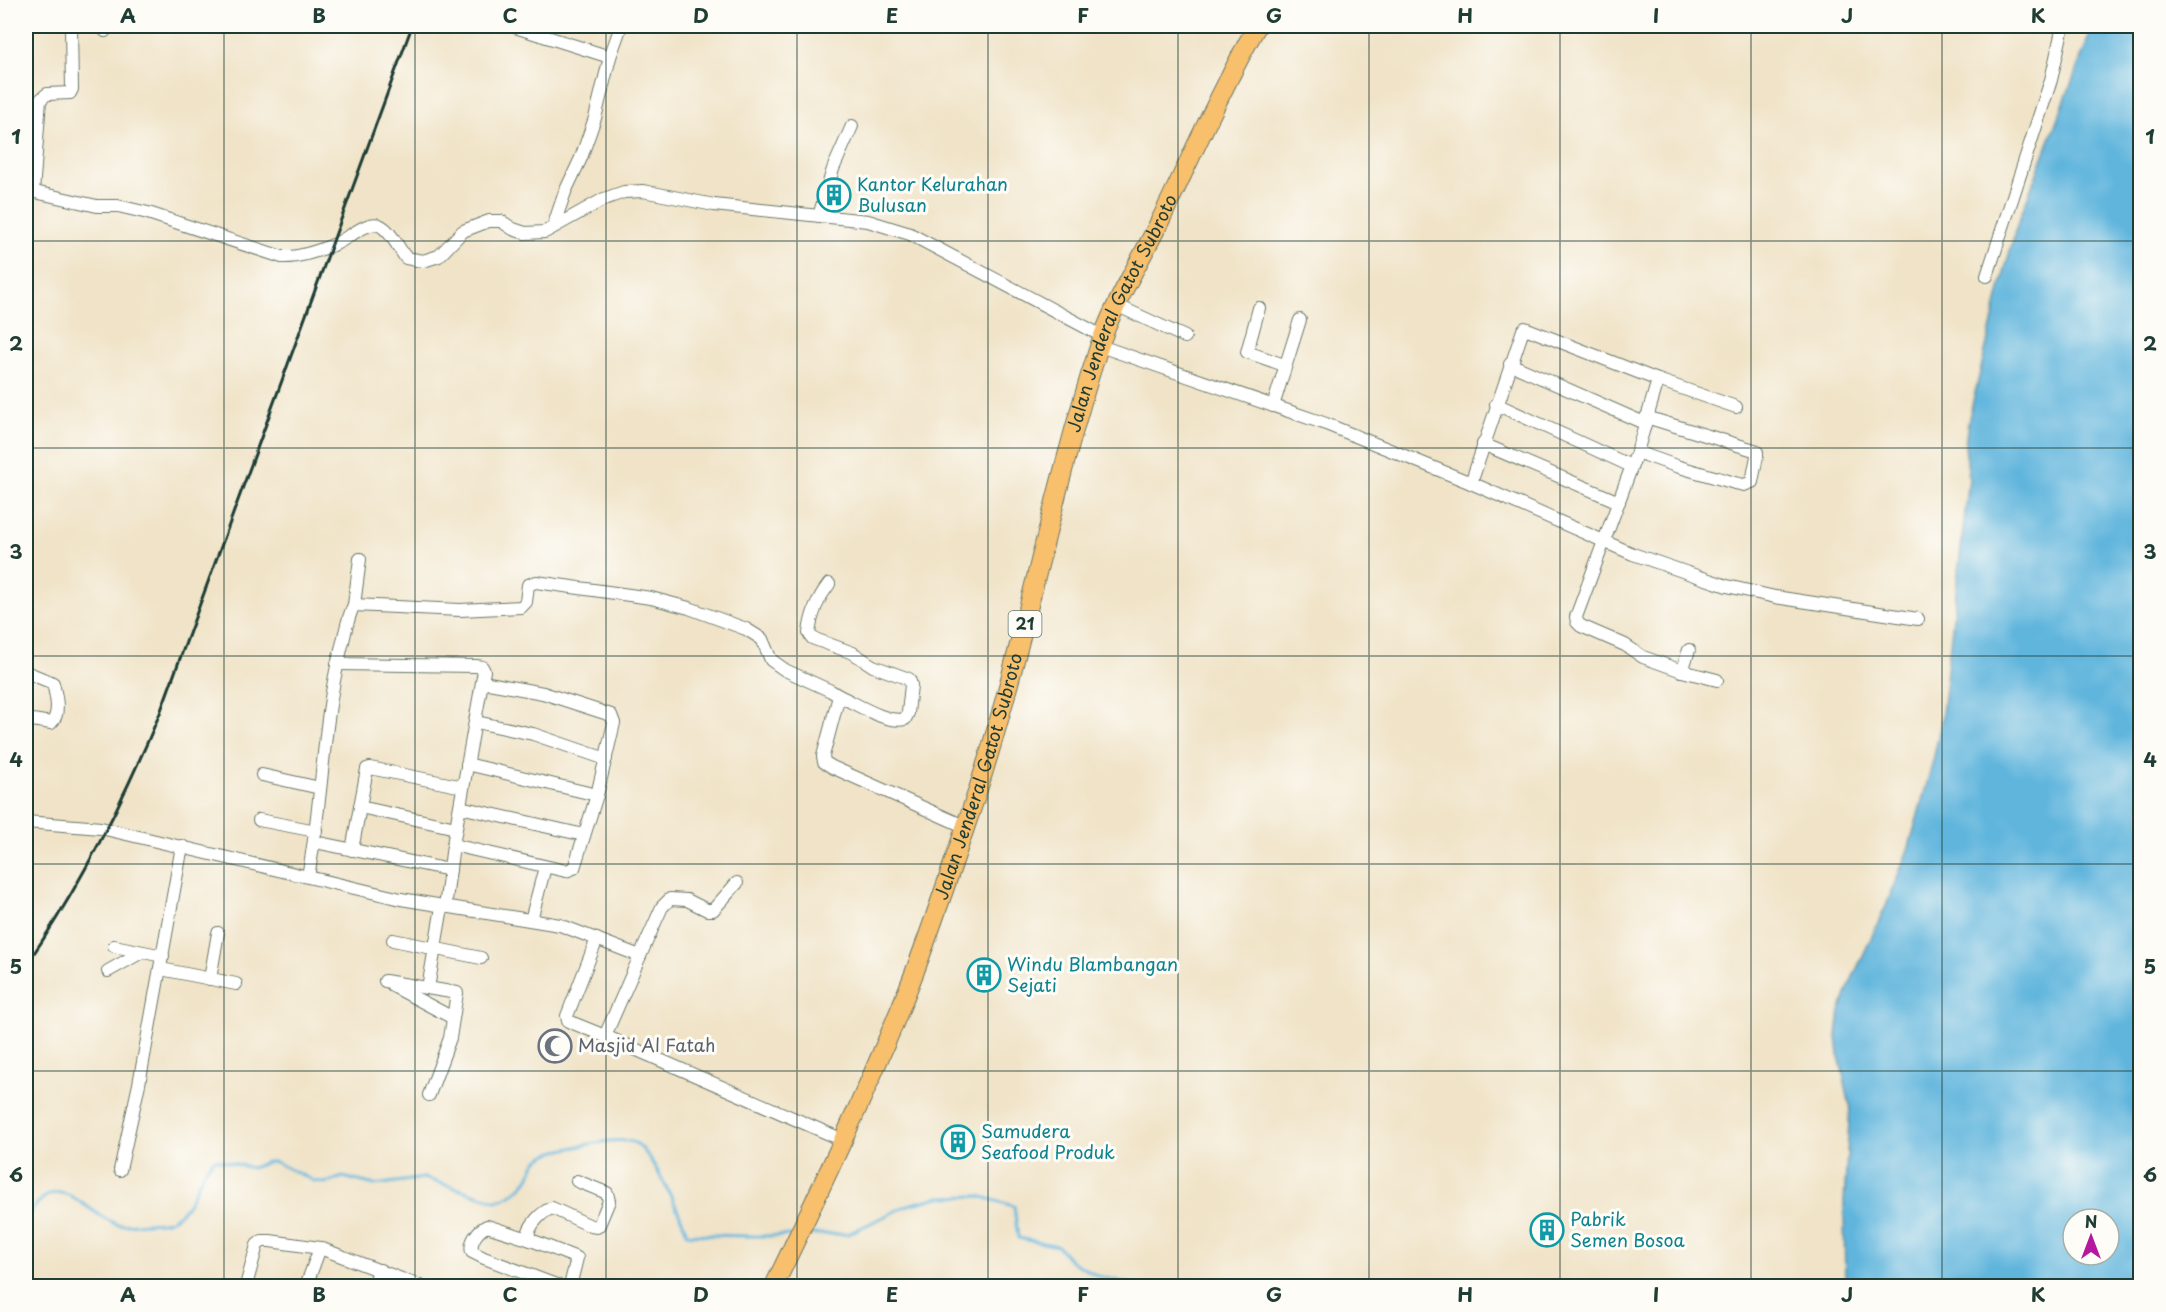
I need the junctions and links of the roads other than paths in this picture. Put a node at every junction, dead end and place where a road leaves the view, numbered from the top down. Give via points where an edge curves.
1 (71, 26) edge
2 (512, 26) edge
3 (621, 26) edge
4 (1257, 26) edge
5 (2063, 26) edge
6 (610, 57) junction
7 (852, 126) dead end
8 (29, 191) edge
9 (819, 216) junction
10 (554, 227) junction
11 (1987, 276) dead end
12 (1116, 305) junction
13 (1259, 308) dead end
14 (1300, 320) dead end
15 (1185, 338) dead end
16 (1102, 341) junction
17 (1510, 364) junction
18 (1284, 366) junction
19 (1658, 380) junction
20 (1496, 404) junction
21 (1273, 406) junction
22 (1736, 407) dead end
23 (1645, 420) junction
24 (1483, 444) junction
25 (1636, 452) junction
26 (1631, 466) junction
27 (1471, 483) junction
28 (1619, 502) junction
29 (1605, 540) junction
30 (360, 560) dead end
31 (829, 584) dead end
32 (354, 605) junction
33 (1918, 619) dead end
34 (1689, 650) dead end
35 (338, 664) junction
36 (1682, 671) junction
37 (26, 672) edge
38 (1717, 681) dead end
39 (483, 682) junction
40 (839, 696) junction
41 (26, 719) edge
42 (476, 722) junction
43 (606, 759) junction
44 (468, 764) junction
45 (262, 775) dead end
46 (463, 787) junction
47 (320, 788) junction
48 (597, 795) junction
49 (360, 807) junction
50 (460, 807) junction
51 (259, 820) dead end
52 (26, 822) edge
53 (966, 827) junction
54 (456, 828) junction
55 (584, 835) junction
56 (315, 836) junction
57 (453, 845) junction
58 (182, 846) junction
59 (352, 850) junction
60 (545, 867) junction
61 (450, 870) junction
62 (308, 876) junction
63 (737, 882) dead end
64 (444, 908) junction
65 (531, 920) junction
66 (218, 933) dead end
67 (597, 939) junction
68 (393, 940) dead end
69 (114, 946) dead end
70 (435, 949) junction
71 (142, 952) junction
72 (640, 956) junction
73 (481, 958) dead end
74 (162, 962) junction
75 (108, 971) dead end
76 (210, 979) junction
77 (236, 984) dead end
78 (428, 988) junction
79 (453, 1018) junction
80 (605, 1036) junction
81 (429, 1095) dead end
82 (843, 1140) junction
83 (120, 1170) dead end
84 (577, 1181) dead end
85 (531, 1240) junction
86 (321, 1248) junction
87 (380, 1270) junction
88 (246, 1287) edge
89 (306, 1287) edge
90 (373, 1287) edge
91 (420, 1287) edge
92 (559, 1287) edge
93 (570, 1287) edge
94 (774, 1287) edge

1 - 8 street via 72,90 47,94 40,100
2 - 6 street
3 - 6 street
4 - 12 highway, Jalan Jenderal Gatot Subroto / 21
5 - 11 street via 2051,80
6 - 10 street via 595,118
7 - 9 street via 833,169
8 - 10 street via 148,213 282,257 333,245 377,224 386,229 406,258 423,261 439,256 463,231 489,220 501,221 525,233 545,232
9 - 10 street via 714,205 644,190 604,199
9 - 16 street via 868,220 910,234
12 - 15 street
12 - 16 highway, Jalan Jenderal Gatot Subroto / 21
13 - 18 street via 1247,352
14 - 18 street
16 - 21 street
16 - 53 highway, Jalan Jenderal Gatot Subroto / 21 via 1065,466 1015,665
17 - 19 street via 1523,330 1529,328
17 - 20 street
17 - 23 street
18 - 21 street
19 - 22 street
19 - 23 street
20 - 24 street
20 - 26 street
21 - 27 street
23 - 25 street
23 - 25 street via 1754,450 1757,456 1752,482 1736,483
24 - 27 street
24 - 28 street
25 - 26 street
26 - 28 street
27 - 29 street
28 - 29 street
29 - 33 street via 1633,554 1751,592
29 - 36 street via 1577,622 1636,654
30 - 32 street
31 - 40 street via 820,594 810,626 812,638 903,675 911,685 908,713 898,721
32 - 35 street
32 - 40 street via 460,610 521,607 526,602 528,585 536,582 651,598 746,630 762,639 771,660 785,670
34 - 36 street
35 - 39 street via 476,666 484,671
35 - 47 street
36 - 38 street
37 - 41 street via 53,683 57,712 51,723
39 - 42 street
39 - 43 street via 543,693 611,715 615,723
40 - 53 street via 824,762
42 - 43 street via 533,734
42 - 44 street
43 - 48 street
44 - 46 street
44 - 48 street
45 - 47 street
46 - 49 street via 370,768 365,773
46 - 50 street
47 - 56 street
48 - 55 street
49 - 54 street
49 - 59 street
50 - 54 street
50 - 55 street
51 - 56 street
52 - 58 street via 101,828
53 - 82 highway, Jalan Jenderal Gatot Subroto / 21 via 909,986
54 - 57 street
55 - 60 street via 574,868 566,871
56 - 59 street
56 - 62 street
57 - 60 street
57 - 61 street
58 - 62 street
58 - 74 street
59 - 61 street
60 - 65 street
61 - 64 street
62 - 64 street
63 - 72 street via 713,910 687,900 670,899 662,907
64 - 65 street
64 - 70 street
65 - 67 street via 560,925
66 - 76 street
67 - 72 street
67 - 80 street via 567,1016 568,1021
68 - 70 street
69 - 71 street
70 - 73 street
70 - 78 street
71 - 74 street
71 - 75 street
72 - 80 street
74 - 76 street
74 - 83 street
76 - 77 street
78 - 79 street via 457,993
78 - 79 street via 385,981
79 - 81 street via 450,1038
80 - 82 street
82 - 94 highway, Jalan Jenderal Gatot Subroto / 21
84 - 85 street via 608,1193 609,1201 599,1225 591,1226 552,1208 531,1226
85 - 92 street via 487,1226 481,1228 471,1248 484,1258
85 - 93 street via 577,1258
86 - 87 street
86 - 88 street via 262,1241 257,1245
86 - 89 street
87 - 90 street
87 - 91 street

